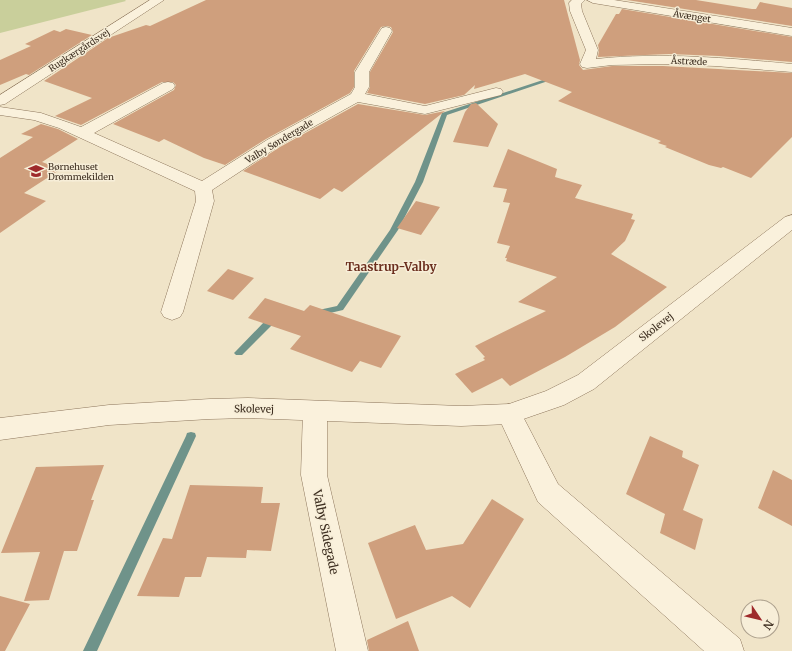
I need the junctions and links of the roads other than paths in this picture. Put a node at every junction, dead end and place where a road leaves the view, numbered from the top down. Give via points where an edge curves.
1 (158, 0) edge
2 (579, 0) edge
3 (593, 0) edge
4 (386, 31) dead end
5 (792, 32) edge
6 (792, 68) edge
7 (168, 86) dead end
8 (496, 92) dead end
9 (356, 97) junction
10 (0, 101) edge
11 (0, 111) edge
12 (82, 133) junction
13 (203, 188) junction
14 (792, 220) edge
15 (172, 312) dead end
16 (315, 411) junction
17 (509, 414) junction
18 (0, 429) edge
19 (352, 651) edge
20 (728, 651) edge

1 - 10 street, Rugkærgårdsvej
2 - 6 street, Åstræde via 575,3 576,11 592,50 587,64 642,60 696,61
3 - 5 street, Åvænget
4 - 9 street via 362,72 362,87
7 - 12 street
8 - 9 street via 425,110
9 - 13 street, Valby Søndergade via 273,143
11 - 12 street via 36,116
12 - 13 street
13 - 15 street via 205,201
14 - 17 street, Skolevej via 586,382 555,398
16 - 17 street, Skolevej via 461,416
16 - 18 street, Skolevej via 248,408 194,410 95,417
16 - 19 street, Valby Sidegade via 314,476
17 - 20 street via 548,493

